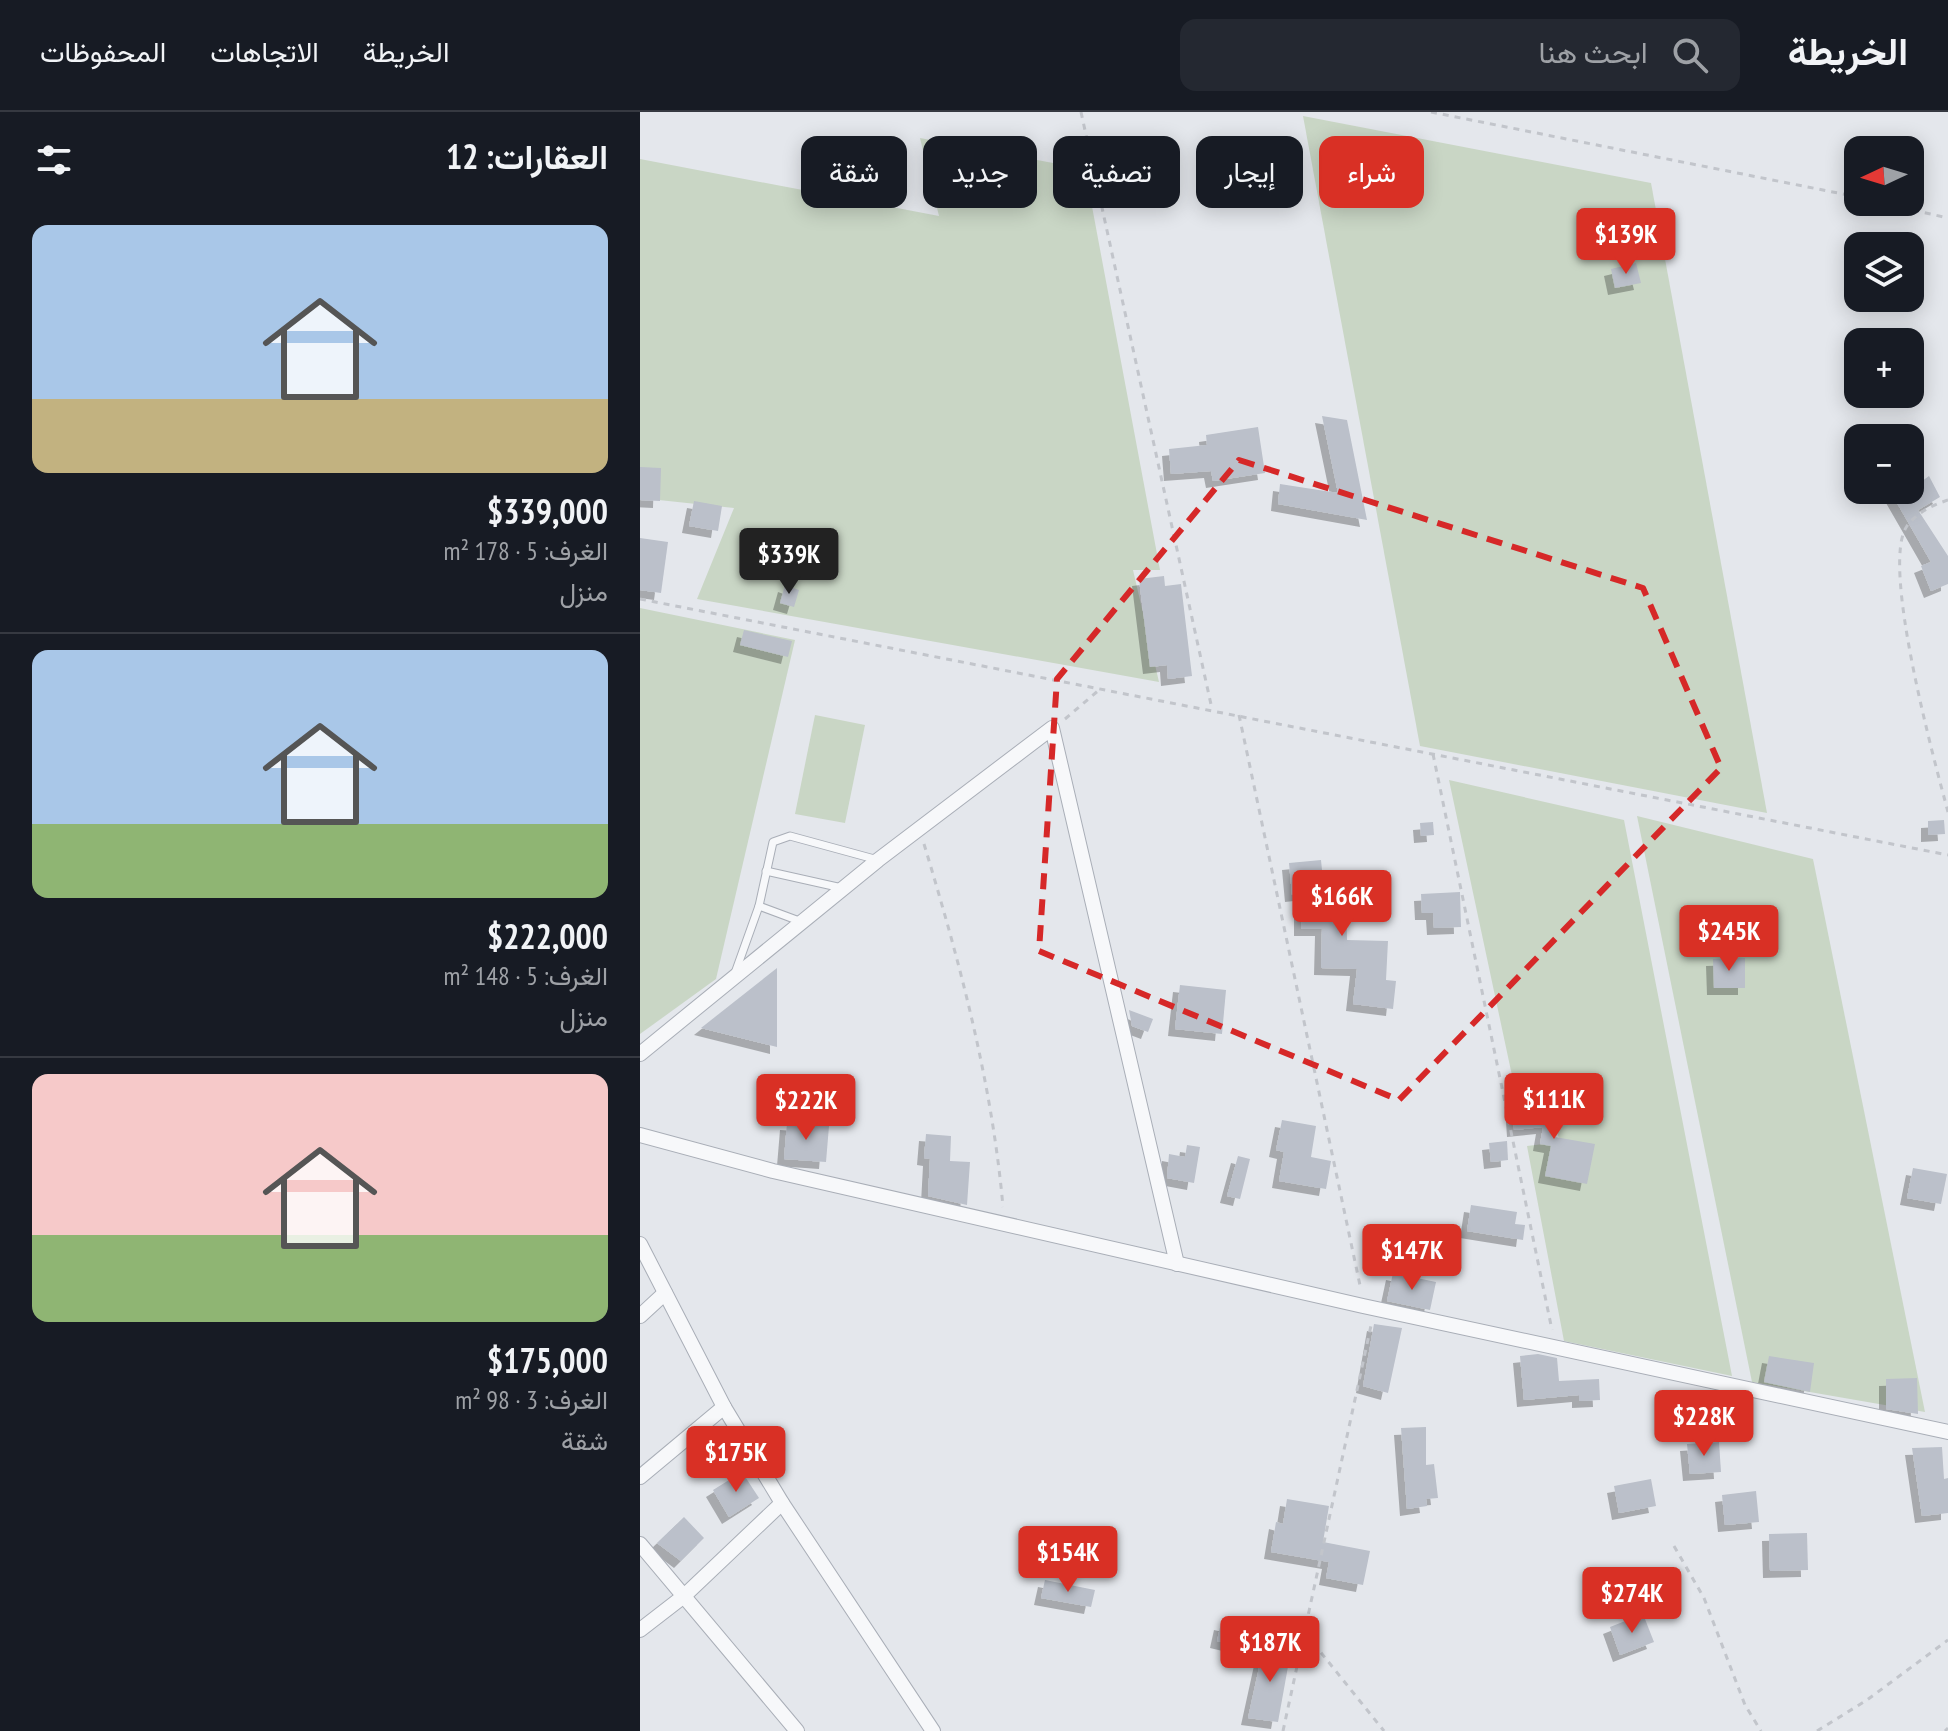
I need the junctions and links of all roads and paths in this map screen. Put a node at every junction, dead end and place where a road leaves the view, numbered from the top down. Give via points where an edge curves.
1 (1081, 112) edge
2 (1431, 112) edge
3 (1844, 194) edge
4 (1924, 213) edge
5 (1948, 218) edge
6 (1948, 500) edge
7 (640, 599) edge
8 (1100, 689) junction
9 (1212, 709) junction
10 (1239, 715) junction
11 (1052, 728) junction
12 (1433, 752) junction
13 (1948, 812) edge
14 (919, 829) junction
15 (1948, 855) edge
16 (878, 860) junction
17 (766, 871) junction
18 (843, 888) junction
19 (759, 906) junction
20 (803, 922) junction
21 (734, 975) junction
22 (640, 1054) edge
23 (640, 1135) edge
24 (1005, 1225) junction
25 (640, 1244) edge
26 (1177, 1264) junction
27 (665, 1293) junction
28 (1368, 1308) junction
29 (640, 1316) edge
30 (1556, 1350) junction
31 (724, 1407) junction
32 (1948, 1432) edge
33 (640, 1477) edge
34 (782, 1503) junction
35 (640, 1544) edge
36 (1674, 1546) dead end
37 (684, 1596) junction
38 (640, 1630) edge
39 (1305, 1632) junction
40 (1948, 1640) edge
41 (797, 1731) edge
42 (933, 1731) edge
43 (1283, 1731) edge
44 (1384, 1731) edge
45 (1761, 1731) edge
46 (1817, 1731) edge

1 - 9 path
2 - 3 path
4 - 5 path
6 - 13 path via 1929,507 1907,526 1900,559 1910,643
7 - 8 path
8 - 9 path
8 - 11 path
9 - 10 path
10 - 12 path
10 - 28 path
11 - 14 street
11 - 26 street
12 - 15 path
12 - 30 path
14 - 16 street
14 - 24 path via 979,1046 998,1147
16 - 17 lane via 783,837 773,842
16 - 18 street
17 - 18 lane
17 - 19 lane
18 - 20 street
19 - 20 lane
19 - 21 lane
20 - 21 street
21 - 22 street
23 - 24 street
24 - 26 street
25 - 27 street
26 - 28 street
27 - 29 street
27 - 31 street
28 - 30 street
28 - 39 path
30 - 32 street
31 - 33 street
31 - 34 street
34 - 37 street
34 - 42 street
35 - 37 street
36 - 45 path via 1704,1598 1745,1705
37 - 38 street
37 - 41 street
39 - 43 path
39 - 44 path
40 - 46 path

